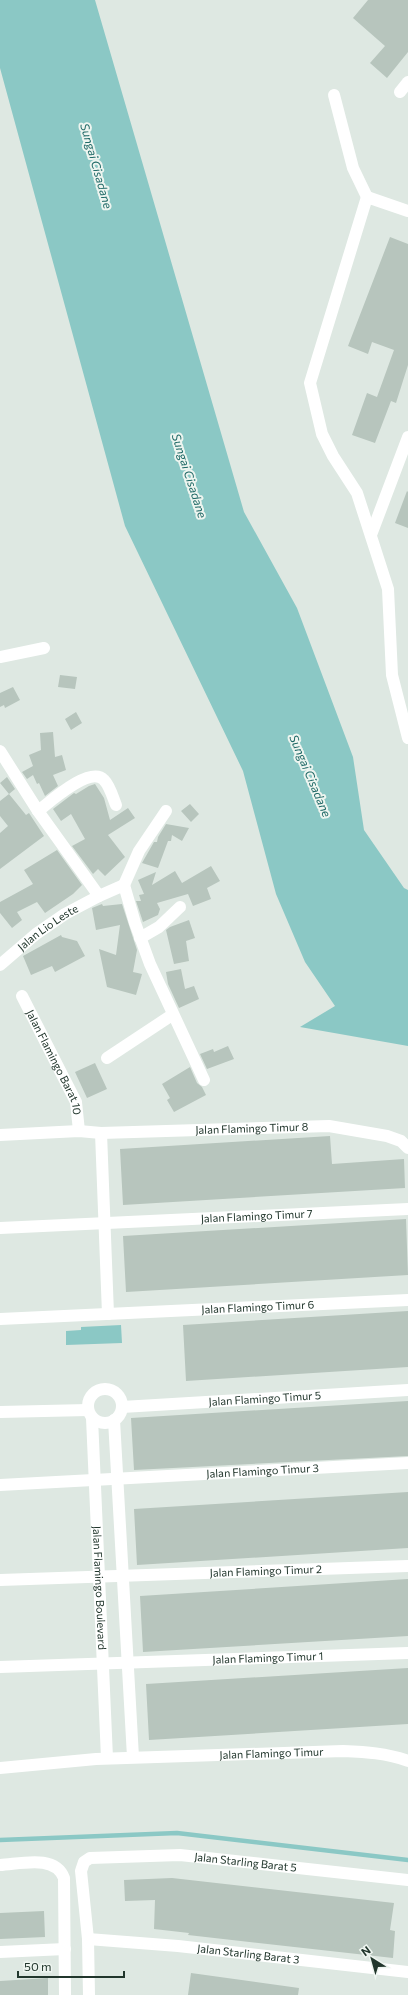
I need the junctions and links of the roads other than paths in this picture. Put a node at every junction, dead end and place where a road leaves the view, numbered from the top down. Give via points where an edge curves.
1 (408, 82) edge
2 (400, 92) dead end
3 (334, 96) dead end
4 (367, 196) junction
5 (408, 211) edge
6 (408, 437) edge
7 (371, 535) junction
8 (44, 648) dead end
9 (0, 657) edge
10 (408, 738) edge
11 (0, 751) edge
12 (116, 805) dead end
13 (38, 811) junction
14 (166, 811) dead end
15 (124, 885) junction
16 (99, 896) junction
17 (180, 907) dead end
18 (140, 938) junction
19 (0, 965) edge
20 (22, 996) dead end
21 (172, 1015) junction
22 (107, 1058) dead end
23 (204, 1080) dead end
24 (79, 1131) junction
25 (101, 1133) junction
26 (0, 1135) edge
27 (405, 1145) edge
28 (408, 1209) edge
29 (106, 1223) junction
30 (0, 1228) edge
31 (408, 1300) edge
32 (108, 1314) junction
33 (0, 1319) edge
34 (408, 1390) edge
35 (122, 1407) junction
36 (0, 1412) edge
37 (90, 1414) junction
38 (114, 1420) junction
39 (408, 1463) edge
40 (118, 1479) junction
41 (95, 1480) junction
42 (0, 1485) edge
43 (408, 1566) edge
44 (123, 1576) junction
45 (99, 1577) junction
46 (0, 1580) edge
47 (408, 1653) edge
48 (128, 1662) junction
49 (103, 1663) junction
50 (0, 1667) edge
51 (133, 1757) junction
52 (102, 1759) junction
53 (408, 1761) edge
54 (0, 1768) edge
55 (0, 1865) edge
56 (408, 1880) edge
57 (88, 1939) junction
58 (65, 1949) junction
59 (0, 1952) edge
60 (408, 1972) edge
61 (65, 1995) edge
62 (89, 1995) edge

1 - 2 street
3 - 4 street via 353,168
4 - 5 street
4 - 7 street via 310,383 322,434 333,456 358,493
6 - 7 street
7 - 10 street via 388,589 392,675
8 - 9 street
11 - 13 street
12 - 13 street via 105,780 100,776 92,776 79,781
13 - 16 street
14 - 15 street via 139,850
15 - 16 street, Jalan Lio Leste
15 - 18 street
16 - 19 street, Jalan Lio Leste via 65,914 36,934
17 - 18 street via 158,927
18 - 21 street
20 - 24 street, Jalan Flamingo Barat 10 via 76,1102
21 - 22 street
21 - 23 street
24 - 25 street, Jalan Flamingo Timur 8
24 - 26 street, Jalan Flamingo Timur 8
25 - 27 street, Jalan Flamingo Timur 8 via 329,1126 387,1136
25 - 29 street
28 - 29 street, Jalan Flamingo Timur 7
29 - 30 street, Jalan Flamingo Timur 7
29 - 32 street
31 - 32 street, Jalan Flamingo Timur 6
32 - 33 street, Jalan Flamingo Timur 6
34 - 35 street, Jalan Flamingo Timur 5
35 - 37 street via 117,1394 104,1389 94,1392 91,1396 87,1405
35 - 38 street
36 - 37 street
37 - 38 street via 105,1423
37 - 41 street, Jalan Flamingo Boulevard
38 - 40 street, Jalan Flamingo Boulevard
39 - 40 street, Jalan Flamingo Timur 3
40 - 41 street, Jalan Flamingo Timur 3
40 - 44 street, Jalan Flamingo Boulevard
41 - 42 street, Jalan Flamingo Timur 3
41 - 45 street, Jalan Flamingo Boulevard
43 - 44 street, Jalan Flamingo Timur 2
44 - 45 street, Jalan Flamingo Timur 2
44 - 48 street, Jalan Flamingo Boulevard
45 - 46 street, Jalan Flamingo Timur 2
45 - 49 street, Jalan Flamingo Boulevard
47 - 48 street, Jalan Flamingo Timur 1
48 - 49 street, Jalan Flamingo Timur 1
48 - 51 street, Jalan Flamingo Boulevard
49 - 50 street, Jalan Flamingo Timur 1
49 - 52 street, Jalan Flamingo Boulevard
51 - 52 street, Jalan Flamingo Timur
51 - 53 street, Jalan Flamingo Timur via 343,1750 372,1752
52 - 54 street, Jalan Flamingo Timur
55 - 58 street via 46,1863 61,1871 64,1878
56 - 57 street, Jalan Starling Barat 5 via 170,1854 90,1858 84,1862 81,1871
57 - 60 street, Jalan Starling Barat 3 via 178,1946
57 - 62 street
58 - 59 street
58 - 61 street

